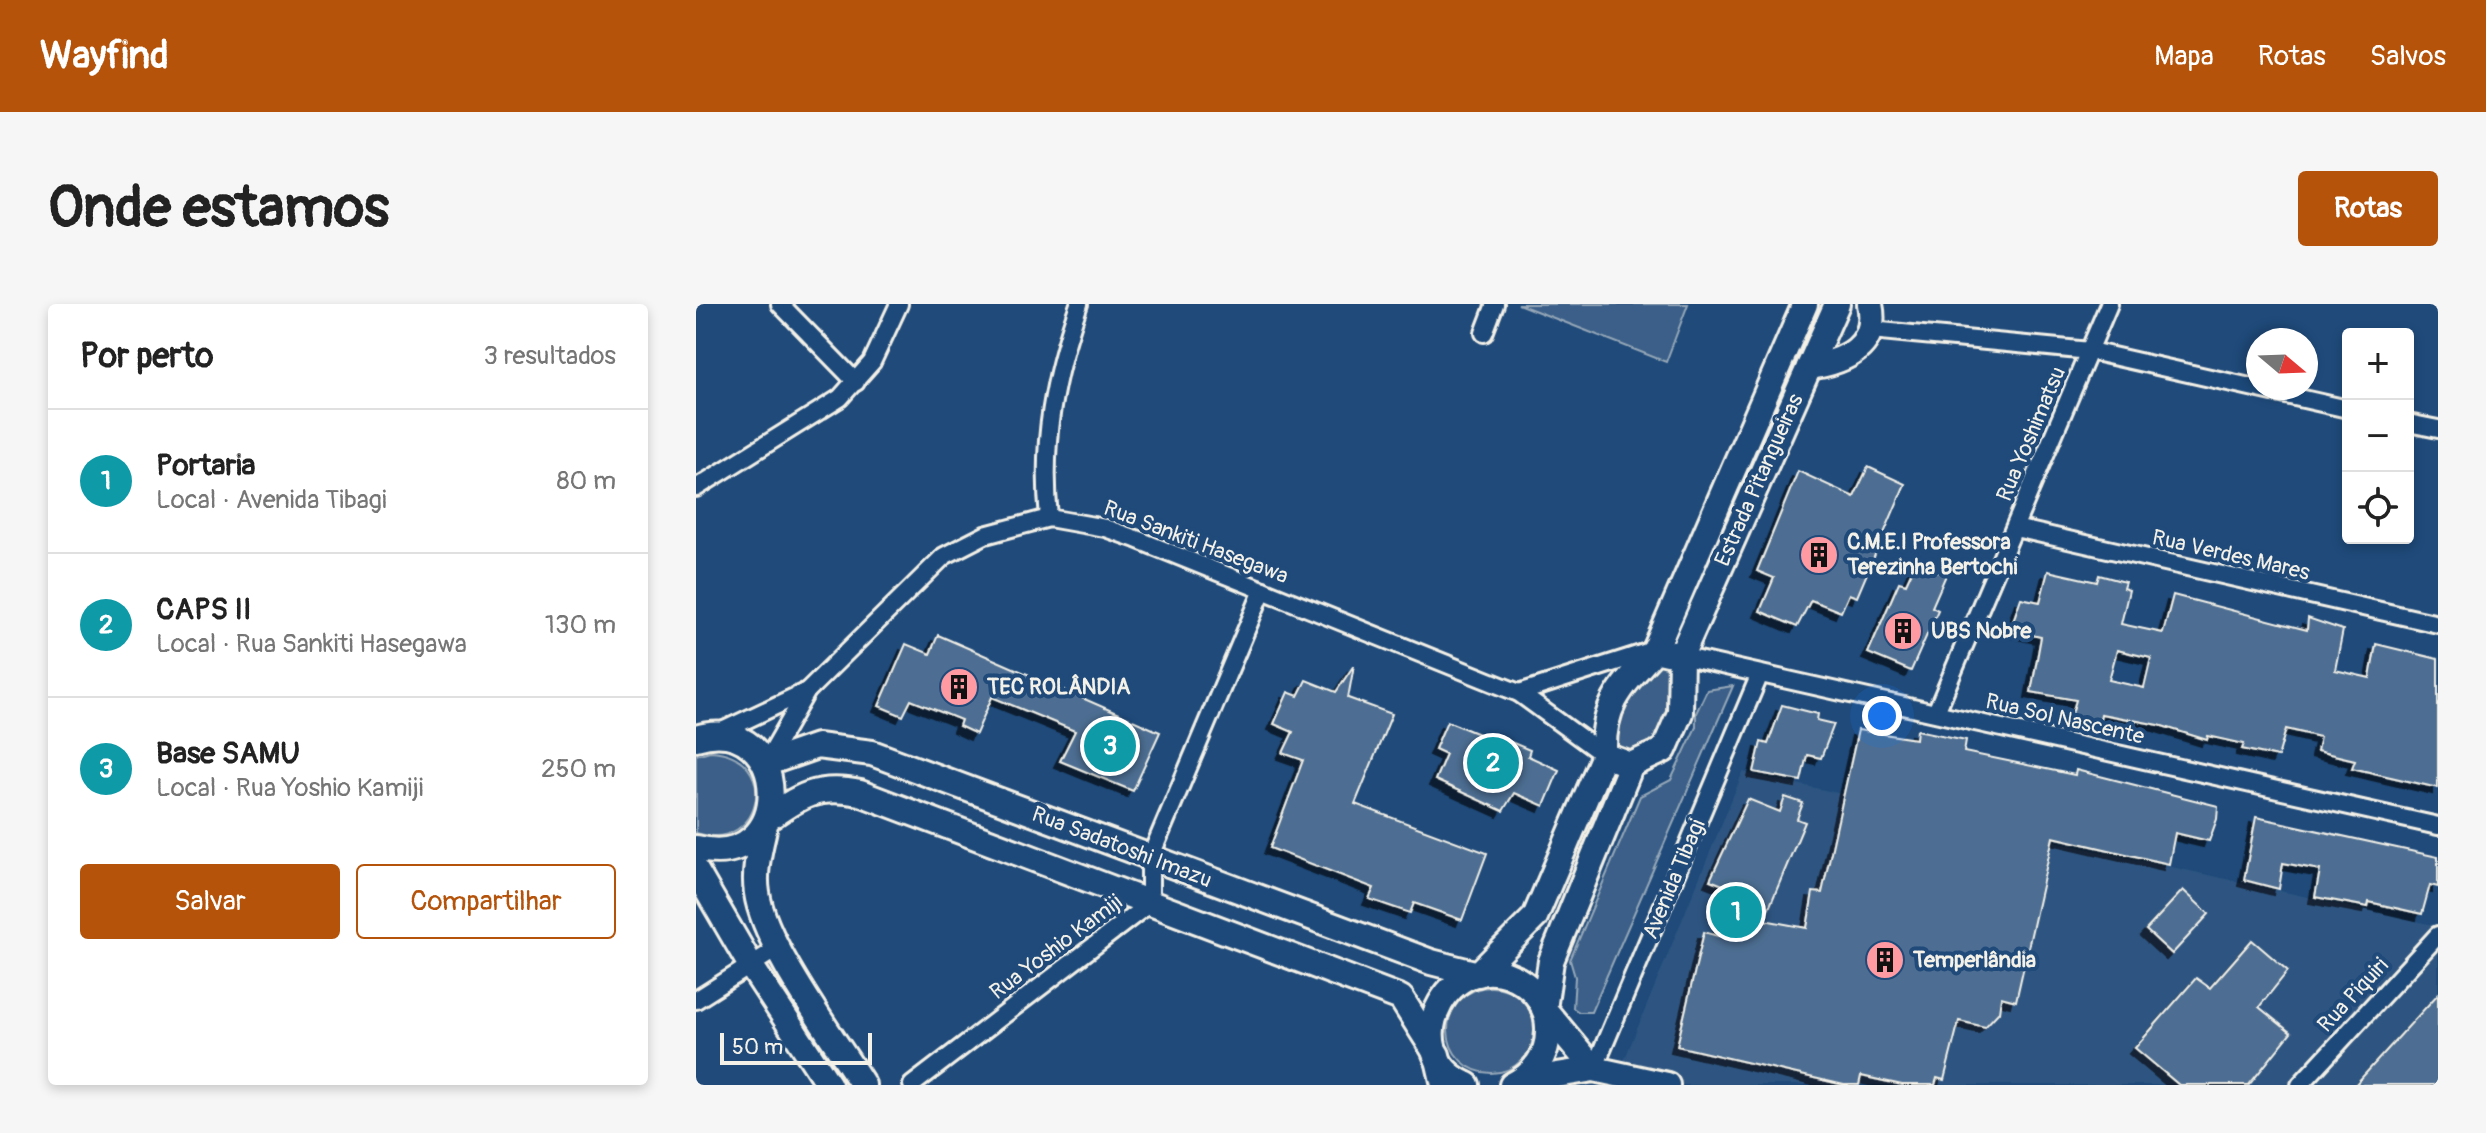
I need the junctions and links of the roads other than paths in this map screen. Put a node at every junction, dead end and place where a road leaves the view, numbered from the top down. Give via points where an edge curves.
1 (780, 304) edge
2 (899, 304) edge
3 (1079, 304) edge
4 (1495, 304) edge
5 (1805, 304) edge
6 (1837, 304) edge
7 (1870, 304) edge
8 (2109, 304) edge
9 (1871, 330) junction
10 (1484, 333) dead end
11 (2090, 351) junction
12 (1809, 367) junction
13 (856, 382) junction
14 (2342, 408) edge
15 (2414, 424) edge
16 (2438, 429) edge
17 (696, 488) edge
18 (1049, 518) junction
19 (2015, 528) junction
20 (1263, 590) junction
21 (2438, 624) edge
22 (1655, 650) junction
23 (1681, 656) junction
24 (1760, 674) junction
25 (807, 691) junction
26 (1519, 693) junction
27 (1936, 712) junction
28 (703, 736) edge
29 (1604, 755) junction
30 (765, 764) junction
31 (1631, 765) junction
32 (766, 820) junction
33 (2438, 826) edge
34 (696, 848) edge
35 (1150, 858) junction
36 (696, 871) edge
37 (1150, 903) junction
38 (2438, 935) edge
39 (778, 948) junction
40 (751, 966) junction
41 (1478, 974) junction
42 (696, 1000) edge
43 (1544, 1009) junction
44 (1437, 1055) junction
45 (1590, 1077) edge
46 (1516, 1084) edge
47 (829, 1085) edge
48 (863, 1085) edge
49 (912, 1085) edge
50 (1444, 1085) edge
51 (1467, 1085) edge
52 (1667, 1085) edge
53 (2300, 1085) edge

1 - 13 street
2 - 13 street
3 - 18 street via 1049,416
4 - 10 street
5 - 22 street, Estrada Pitangueiras
6 - 12 street, Estrada Pitangueiras
7 - 9 street
8 - 11 street, Rua Yoshimatsu
9 - 11 street
9 - 12 street via 1844,360
11 - 14 street
11 - 19 street, Rua Yoshimatsu
12 - 23 street, Estrada Pitangueiras
13 - 17 street via 822,412
15 - 16 street
18 - 20 street, Rua Sankiti Hasegawa via 1105,528
18 - 25 street, Rua Sankiti Hasegawa via 985,535 944,556
19 - 21 street, Rua Verdes Mares
19 - 27 street, Rua Yoshimatsu
20 - 26 street, Rua Sankiti Hasegawa
20 - 35 street, Rua Yoshio Kamiji
22 - 23 street
22 - 26 street
22 - 29 street, Estrada Pitangueiras via 1618,690 1603,725
23 - 24 street, Rua Sol Nascente
23 - 31 street via 1680,713 1664,750
24 - 27 street, Rua Sol Nascente
24 - 45 street, Avenida Tibagi
25 - 28 street, Rua Sankiti Hasegawa
25 - 30 street, Rua Sankiti Hasegawa
26 - 29 street, Rua Sankiti Hasegawa
27 - 33 street, Rua Sol Nascente
28 - 30 street via 739,740
29 - 31 street
29 - 41 street via 1535,917
30 - 32 street via 773,798
30 - 35 street, Rua Sadatoshi Imazu via 817,746 872,753
31 - 43 street via 1551,961
32 - 34 street, Rua Sadatoshi Imazu via 740,845 717,851
32 - 37 street, Rua Sadatoshi Imazu via 802,795 842,789
32 - 39 street via 756,890 761,915
35 - 37 street, Rua Yoshio Kamiji
35 - 41 street, Rua Sadatoshi Imazu via 1431,962
36 - 40 street
37 - 44 street, Rua Sadatoshi Imazu via 1401,998
37 - 49 street, Rua Yoshio Kamiji
38 - 53 street, Rua Piquiri
39 - 40 street
39 - 48 street
40 - 42 street
40 - 47 street
41 - 43 street, Rua Sadatoshi Imazu via 1512,977 1532,990
41 - 44 street via 1448,991 1435,1010 1431,1033
43 - 45 street, Rua Sadatoshi Imazu
43 - 46 street via 1547,1044 1537,1066
44 - 50 street
44 - 51 street via 1451,1075
45 - 46 street
45 - 52 street

